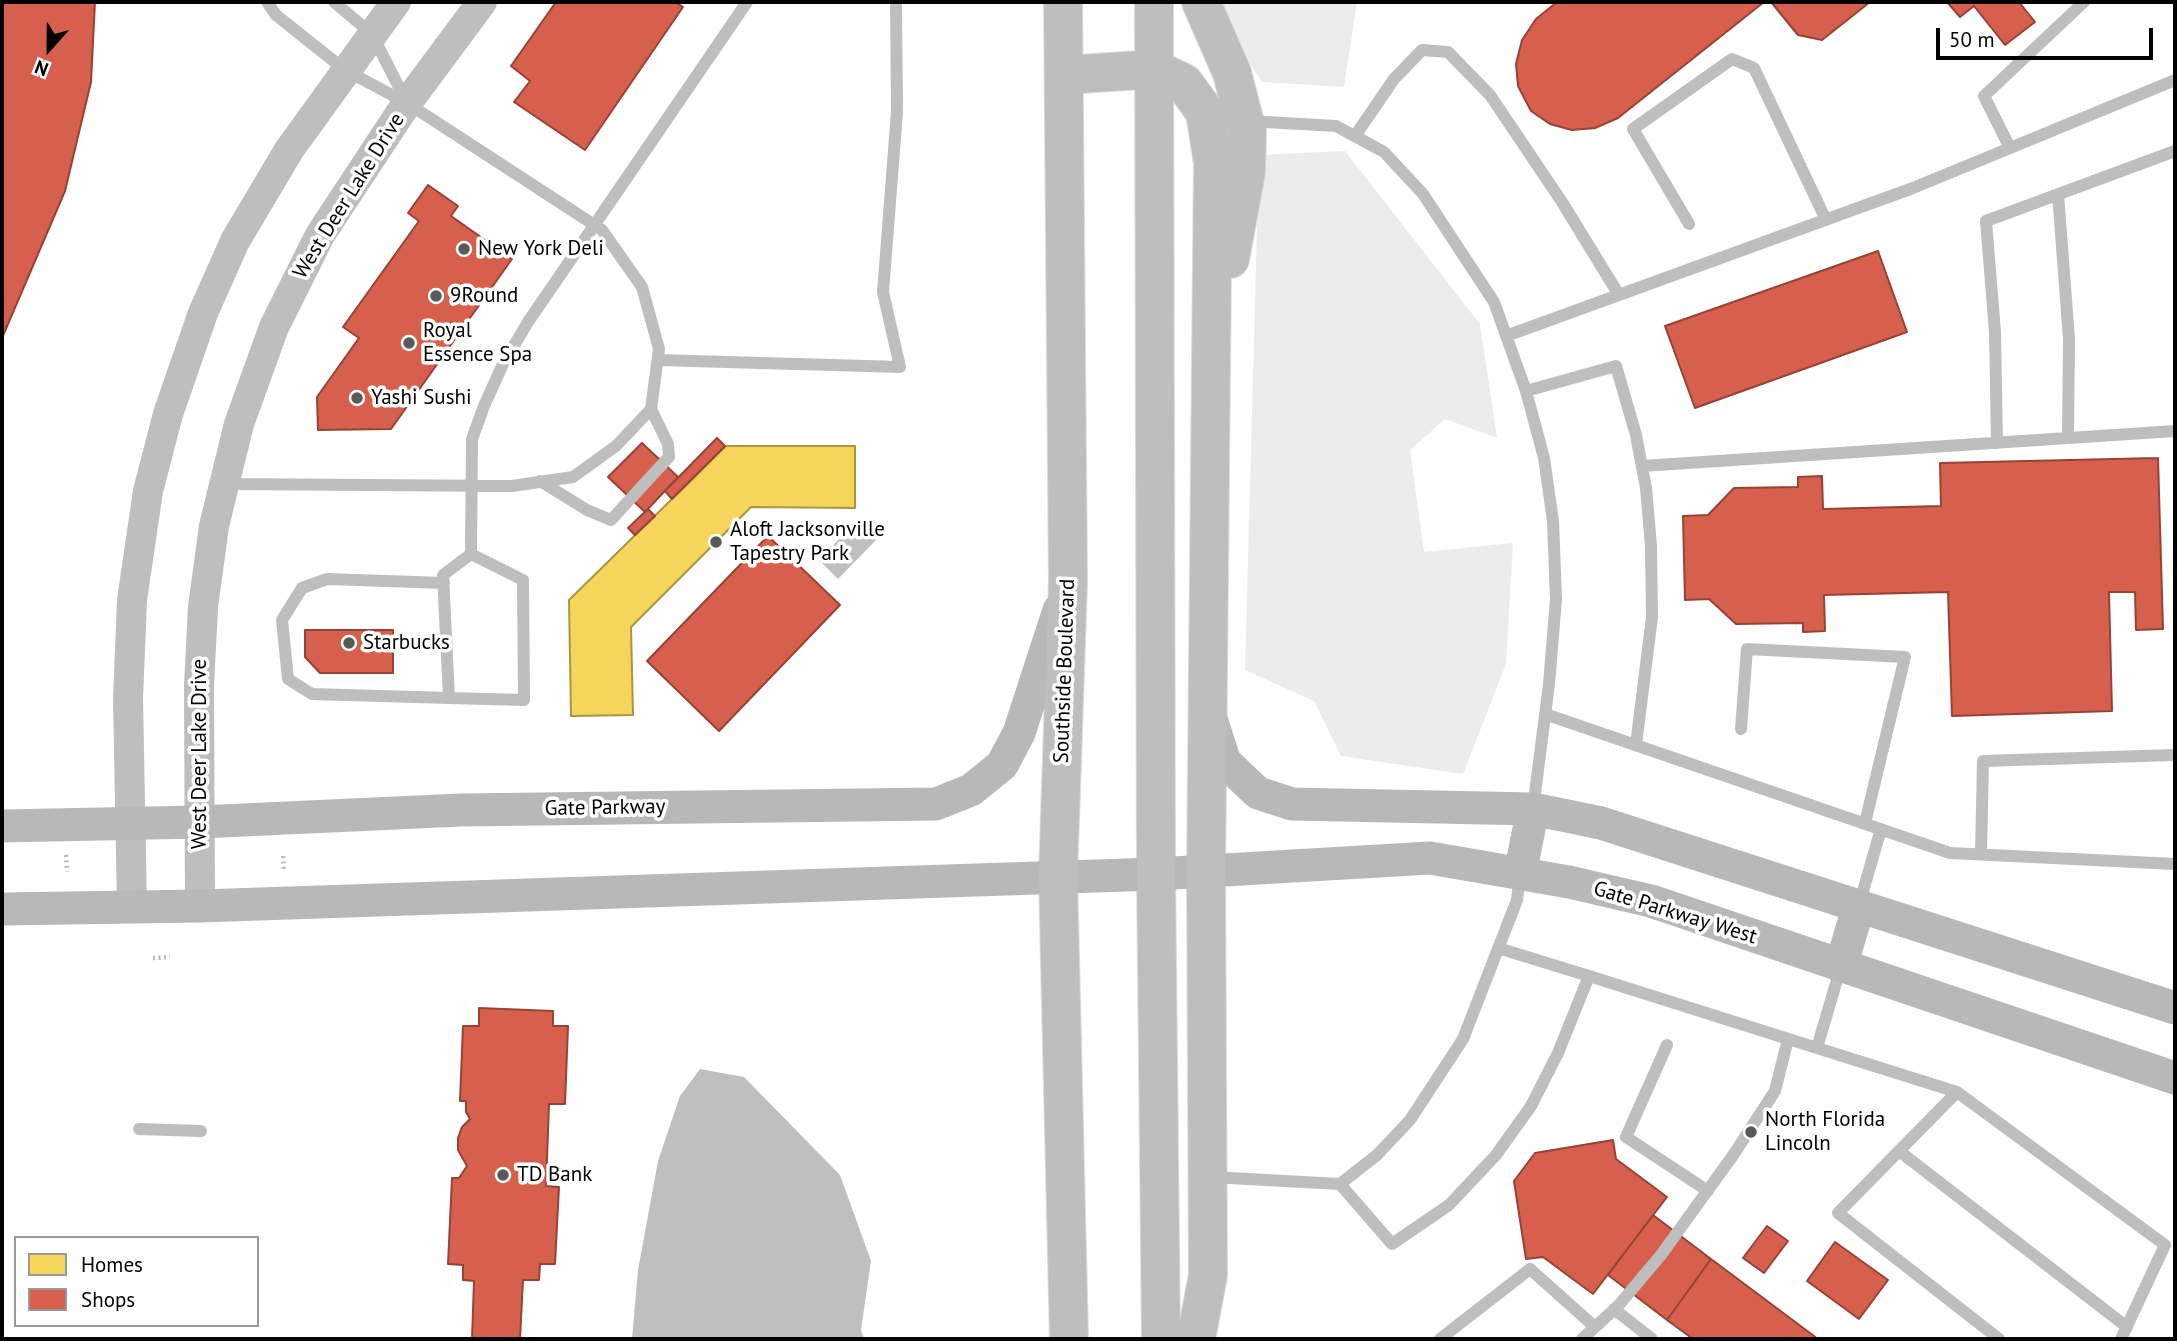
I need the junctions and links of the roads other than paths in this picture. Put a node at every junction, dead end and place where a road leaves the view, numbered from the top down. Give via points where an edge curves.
1 (267, 2) edge
2 (334, 2) edge
3 (396, 2) edge
4 (482, 2) edge
5 (747, 2) edge
6 (896, 2) edge
7 (1063, 2) edge
8 (1154, 2) edge
9 (1201, 2) edge
10 (2084, 2) edge
11 (372, 34) junction
12 (1155, 69) junction
13 (345, 70) junction
14 (1065, 75) junction
15 (2175, 80) edge
16 (407, 103) junction
17 (1244, 121) junction
18 (1355, 136) junction
19 (2010, 148) junction
20 (2175, 151) edge
21 (2058, 194) junction
22 (1826, 219) junction
23 (1689, 224) dead end
24 (594, 225) junction
25 (1619, 295) junction
26 (1506, 336) junction
27 (658, 360) junction
28 (1211, 365) junction
29 (1526, 391) junction
30 (650, 409) junction
31 (2175, 431) edge
32 (2068, 438) junction
33 (1997, 443) junction
34 (1642, 466) junction
35 (540, 481) junction
36 (223, 484) junction
37 (471, 486) junction
38 (471, 554) junction
39 (1068, 581) junction
40 (444, 583) junction
41 (449, 698) junction
42 (1208, 709) junction
43 (1545, 714) junction
44 (1741, 729) dead end
45 (1636, 745) junction
46 (2175, 755) edge
47 (1533, 809) junction
48 (200, 822) junction
49 (1865, 823) junction
50 (131, 824) junction
51 (2, 826) edge
52 (1881, 829) junction
53 (1981, 854) junction
54 (2175, 864) edge
55 (1206, 871) junction
56 (1156, 874) junction
57 (1520, 874) junction
58 (1058, 876) junction
59 (1858, 905) junction
60 (200, 906) junction
61 (132, 908) junction
62 (2, 909) edge
63 (1499, 948) junction
64 (1841, 966) junction
65 (1589, 976) junction
66 (2175, 1008) edge
67 (1788, 1039) junction
68 (1667, 1045) dead end
69 (1817, 1048) junction
70 (2175, 1078) edge
71 (1957, 1092) junction
72 (139, 1129) dead end
73 (201, 1131) dead end
74 (1899, 1152) junction
75 (1208, 1177) junction
76 (1340, 1184) junction
77 (1708, 1191) junction
78 (1614, 1309) junction
79 (1595, 1327) junction
80 (2124, 1333) edge
81 (1069, 1339) edge
82 (1161, 1339) edge
83 (1196, 1339) edge
84 (1440, 1339) edge
85 (1582, 1339) edge
86 (1652, 1339) edge
87 (1999, 1339) edge

1 - 13 lane via 276,15
2 - 11 lane
3 - 11 street
4 - 16 street, West Deer Lake Drive
5 - 24 lane
6 - 27 lane via 897,112 883,292 900,367
7 - 14 highway, Southside Boulevard
8 - 12 highway
9 - 17 highway via 1232,74
10 - 19 lane via 1984,96
11 - 13 street
11 - 16 lane
12 - 14 highway
12 - 28 highway via 1184,83 1205,112 1213,163
12 - 56 highway
13 - 16 lane
13 - 50 street via 275,172 224,265 193,338 159,443 132,600 128,698
14 - 39 highway, Southside Boulevard
15 - 19 lane
16 - 24 lane
16 - 36 street, West Deer Lake Drive via 296,279 255,376
17 - 18 lane via 1336,126
17 - 28 highway via 1246,172
18 - 25 lane via 1394,79 1422,51 1448,52 1490,95
18 - 26 lane via 1384,152 1423,194 1494,302
19 - 22 lane
20 - 21 lane
21 - 32 lane via 2069,340
21 - 33 lane via 1986,220 1996,332
22 - 23 lane via 1754,68 1732,59 1633,129
22 - 25 lane
24 - 27 lane via 642,287
24 - 37 lane via 503,364 472,439
25 - 26 lane
26 - 29 lane
27 - 30 lane
28 - 42 highway
29 - 34 lane via 1616,366
29 - 43 lane via 1544,458 1553,521 1556,599
30 - 35 lane via 616,446 573,477
30 - 35 lane via 668,444 669,457 611,520
31 - 32 lane
32 - 33 lane
33 - 34 lane
34 - 45 lane via 1651,546 1652,617
35 - 37 lane
36 - 37 lane
36 - 48 street, West Deer Lake Drive via 202,620
37 - 38 lane
38 - 40 lane via 443,575
38 - 41 lane via 523,580 524,700
39 - 48 main road, Gate Parkway via 1019,733 1002,765 971,790 936,804 461,810
39 - 58 highway, Southside Boulevard
40 - 41 lane
40 - 41 lane via 327,579 302,588 282,620 288,679 312,694
42 - 47 main road via 1225,762 1258,793 1292,804
42 - 55 highway
43 - 45 lane
43 - 47 lane
44 - 49 lane via 1748,649 1905,657
45 - 49 lane
46 - 53 lane via 1983,761
47 - 57 main road
47 - 59 main road via 1601,823
48 - 50 main road, Gate Parkway
48 - 60 street, West Deer Lake Drive
49 - 52 lane
50 - 51 main road, Gate Parkway
50 - 61 street
52 - 53 lane via 1950,853
52 - 59 lane
53 - 54 lane
55 - 56 main road, Gate Parkway West
55 - 57 main road, Gate Parkway West via 1430,858
55 - 75 highway
56 - 58 main road
56 - 82 highway
57 - 63 lane via 1517,900
57 - 64 main road, Gate Parkway West via 1651,901
58 - 60 main road
58 - 81 highway, Southside Boulevard
59 - 64 main road
59 - 66 main road
60 - 61 main road
61 - 62 main road
63 - 65 lane
63 - 76 lane via 1463,1040 1440,1077 1410,1121
64 - 69 lane
64 - 70 main road, Gate Parkway West
65 - 67 lane
65 - 76 lane via 1559,1053 1531,1106 1496,1154 1449,1205 1391,1244
67 - 69 lane
67 - 77 lane via 1775,1091
68 - 77 lane via 1626,1137
69 - 71 lane
71 - 74 lane
71 - 80 lane via 2165,1245
72 - 73 lane
74 - 80 lane
74 - 87 lane via 1838,1213
75 - 76 lane
75 - 83 highway via 1208,1275
77 - 78 lane
78 - 79 lane
78 - 86 lane
79 - 84 lane via 1530,1269
79 - 85 lane

